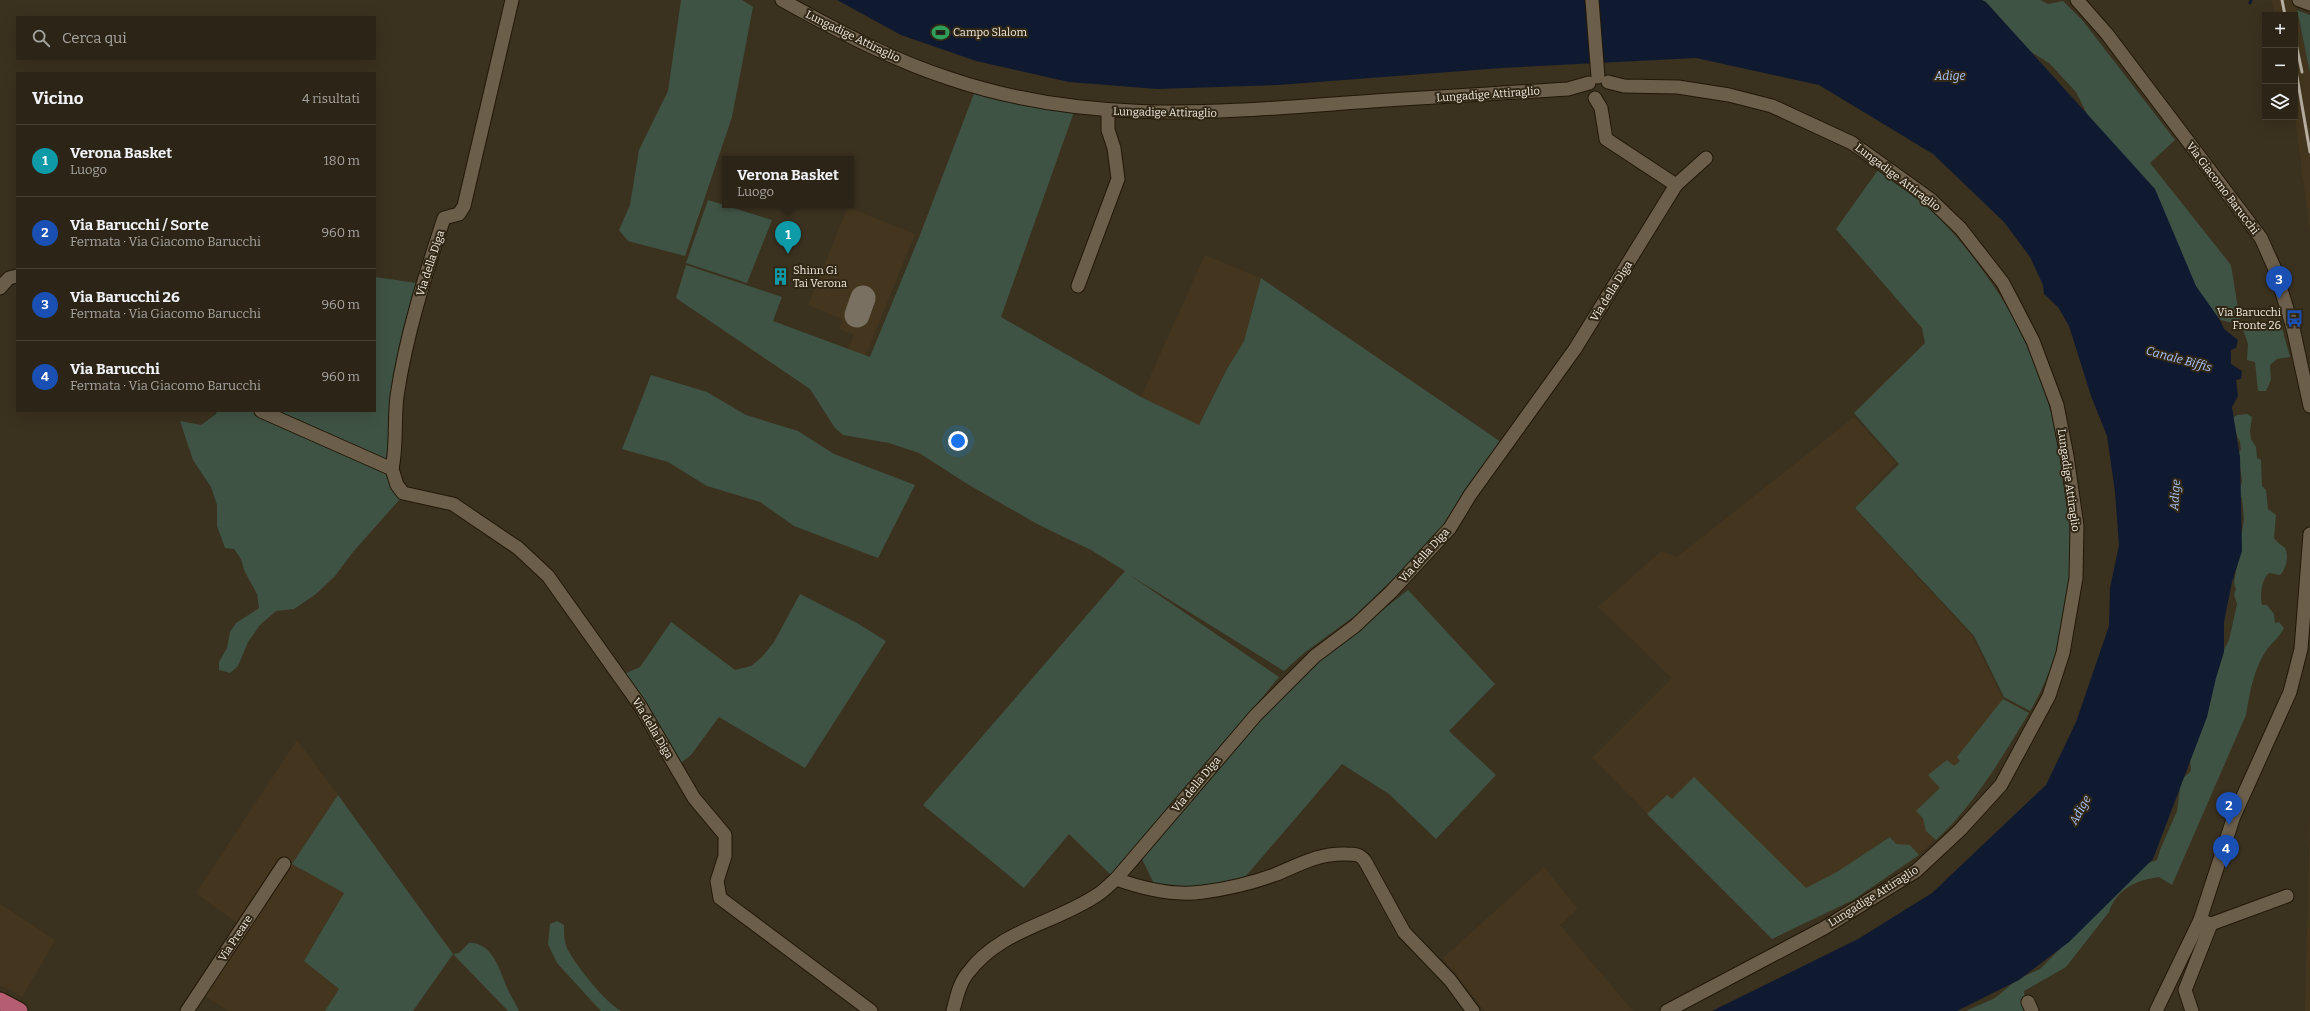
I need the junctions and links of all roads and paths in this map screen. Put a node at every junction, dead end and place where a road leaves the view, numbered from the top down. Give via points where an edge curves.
1 (512, 0) edge
2 (782, 0) edge
3 (1592, 0) edge
4 (2077, 0) edge
5 (2299, 0) edge
6 (2310, 4) edge
7 (1599, 89) junction
8 (1108, 111) junction
9 (1706, 158) dead end
10 (1676, 185) junction
11 (1078, 286) dead end
12 (2310, 406) edge
13 (263, 412) edge
14 (392, 469) junction
15 (2310, 534) edge
16 (284, 864) dead end
17 (1116, 879) junction
18 (2288, 896) dead end
19 (2205, 922) junction
20 (0, 1001) edge
21 (19, 1011) edge
22 (187, 1011) edge
23 (871, 1011) edge
24 (953, 1011) edge
25 (1473, 1011) edge
26 (1667, 1011) edge
27 (2156, 1011) edge
28 (2192, 1011) edge

1 - 14 street, Via della Diga via 464,206 459,214 444,218 416,306 397,397
2 - 8 street, Lungadige Attiraglio via 865,44 950,79 994,92
3 - 7 street
4 - 12 street, Via Giacomo Barucchi via 2108,34 2261,238 2274,266
5 - 6 street
7 - 8 street, Lungadige Attiraglio via 1227,112 1169,114
7 - 10 street via 1606,139
7 - 26 street, Lungadige Attiraglio via 1624,86 1678,87 1729,95 1772,106 1852,143 1930,199 1961,229 2003,283 2033,341 2057,405 2077,526 2076,578 2063,653 2049,696 2001,785 1960,830 1916,871 1824,928
8 - 11 street via 1108,130 1114,148 1118,179
9 - 10 street, Via della Diga
10 - 17 street, Via della Diga via 1575,349 1470,495 1450,528 1391,592 1355,626 1315,656 1256,715
13 - 14 street
14 - 23 street, Via della Diga via 397,485 403,493 453,504 518,548 548,576 639,704 694,798 725,835 725,856 717,881 720,898
15 - 19 street via 2301,649 2290,692 2234,816
16 - 22 street, Via Preare
17 - 24 street, Via della Diga via 1098,895 1024,928 992,948 966,974
17 - 25 street via 1188,894 1274,875 1317,856 1331,853 1357,854 1365,861 1404,932 1450,980
18 - 19 street
19 - 27 street
19 - 28 street via 2185,990
20 - 21 main road

